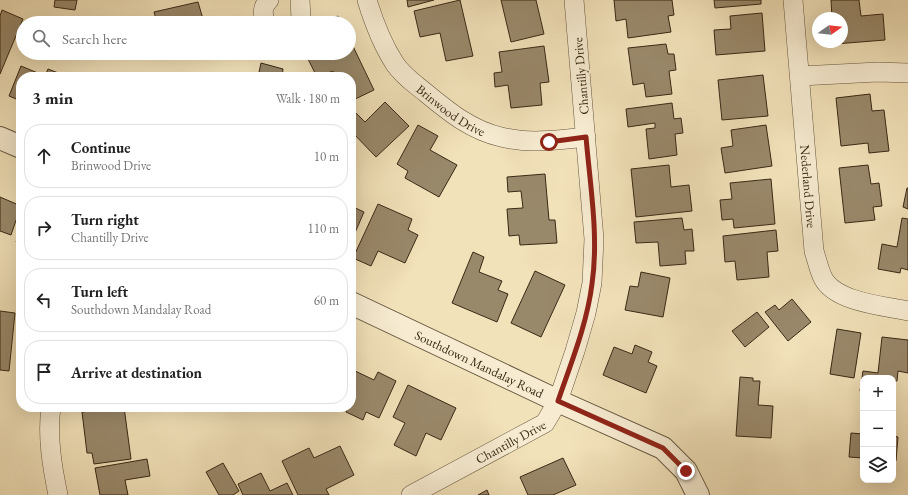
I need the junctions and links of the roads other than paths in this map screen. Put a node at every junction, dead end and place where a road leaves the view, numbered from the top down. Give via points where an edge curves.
1 (269, 0) edge
2 (300, 0) edge
3 (367, 0) edge
4 (574, 0) edge
5 (794, 0) edge
6 (263, 16) edge
7 (300, 16) edge
8 (908, 73) edge
9 (800, 76) junction
10 (586, 137) junction
11 (0, 138) edge
12 (16, 145) edge
13 (356, 305) edge
14 (908, 311) edge
15 (558, 401) junction
16 (51, 412) edge
17 (58, 495) edge
18 (411, 495) edge
19 (698, 495) edge

1 - 6 street via 264,6
2 - 7 street
3 - 10 street, Brinwood Drive via 377,32 395,64 404,76 451,114 478,130 502,138 549,142
4 - 10 street, Chantilly Drive
5 - 9 street, Nederland Drive
8 - 9 street
9 - 14 street, Nederland Drive via 814,251 824,279 848,298
10 - 15 street, Chantilly Drive via 594,239 592,283 586,313
11 - 12 street
13 - 15 street, Southdown Mandalay Road
15 - 18 street, Chantilly Drive via 545,423
15 - 19 street, Southdown Mandalay Road via 663,448 686,471
16 - 17 street via 50,439

